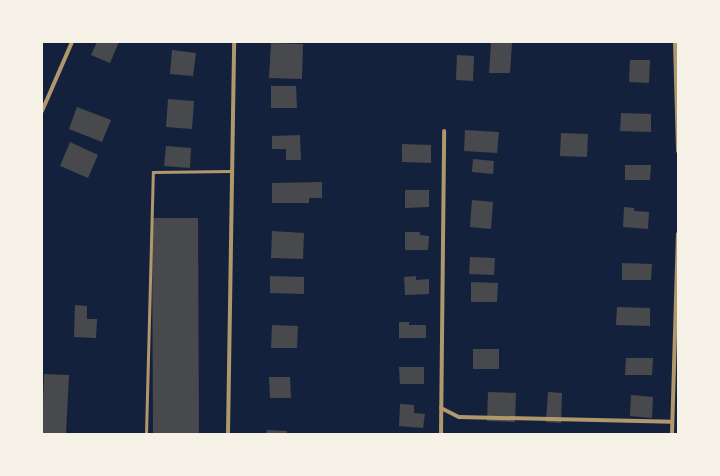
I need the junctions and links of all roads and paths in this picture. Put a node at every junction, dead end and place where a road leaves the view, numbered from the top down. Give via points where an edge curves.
1 (72, 42) edge
2 (234, 42) edge
3 (675, 42) edge
4 (42, 111) edge
5 (444, 131) dead end
6 (678, 151) edge
7 (231, 171) junction
8 (678, 234) edge
9 (441, 408) junction
10 (672, 422) junction
11 (146, 434) edge
12 (228, 434) edge
13 (441, 434) edge
14 (672, 434) edge

1 - 4 street
2 - 7 street
3 - 6 street
5 - 9 street
7 - 11 lane via 153,172
7 - 12 street
8 - 10 street
9 - 10 street via 459,417
9 - 13 street
10 - 14 street

